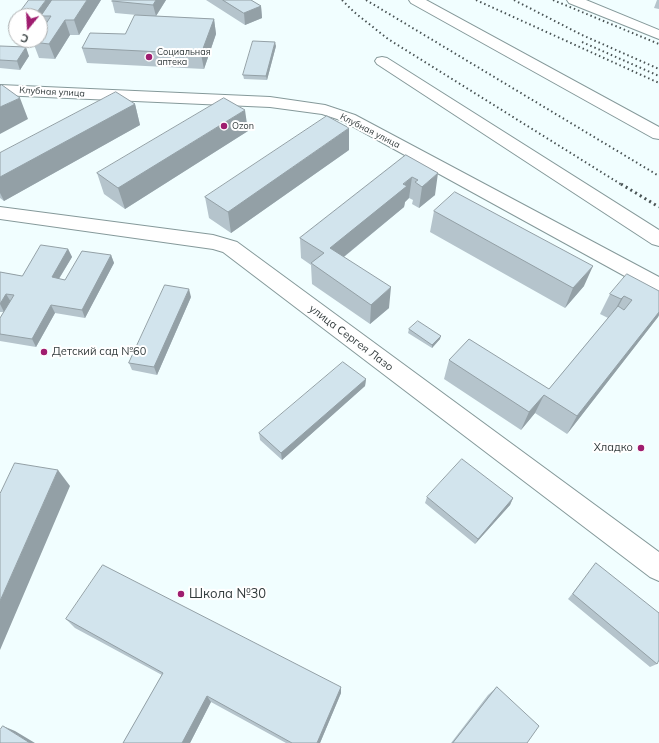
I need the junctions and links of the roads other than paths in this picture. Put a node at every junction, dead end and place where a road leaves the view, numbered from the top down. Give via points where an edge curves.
1 (416, 0) edge
2 (574, 0) edge
3 (659, 35) edge
4 (382, 61) dead end
5 (1, 91) edge
6 (659, 134) edge
7 (0, 213) edge
8 (659, 239) edge
9 (659, 286) edge
10 (659, 568) edge

1 - 6 street
2 - 3 street
4 - 8 street
5 - 9 street, Клубная улица via 270,102 325,110 349,118
7 - 10 street, улица Сергея Лазо via 213,242 230,247

